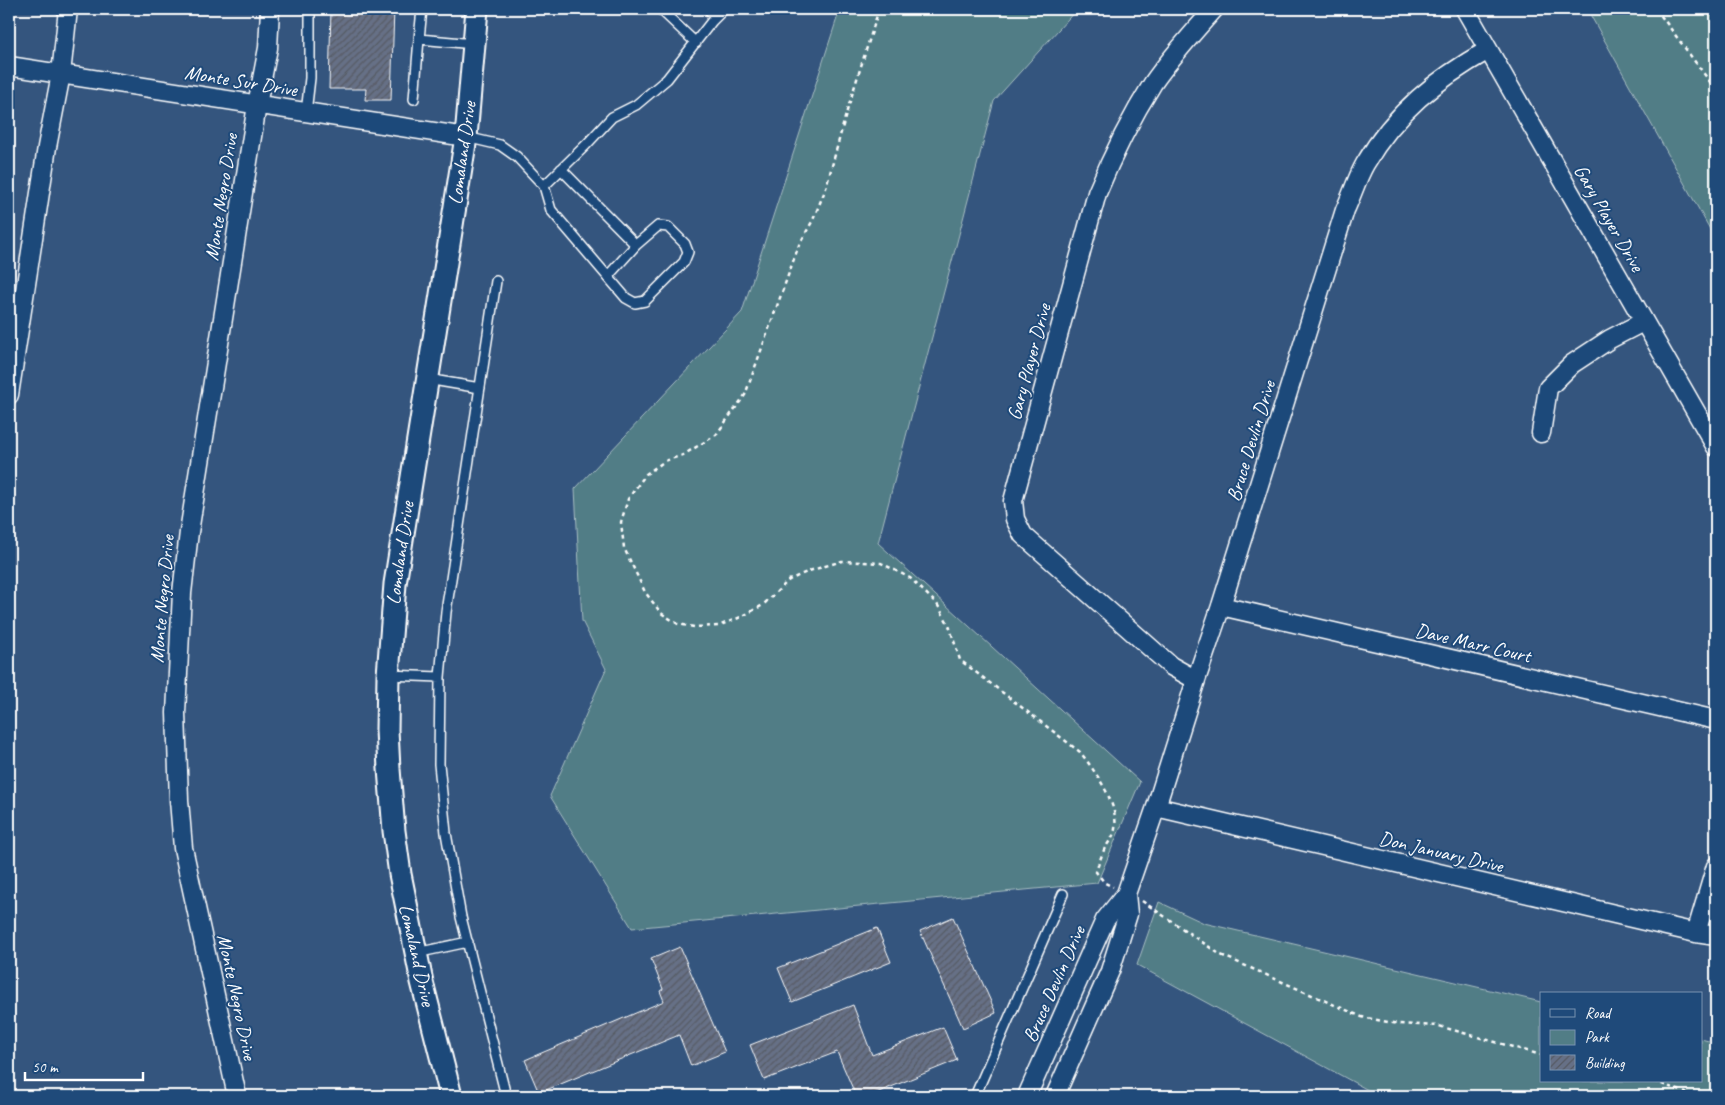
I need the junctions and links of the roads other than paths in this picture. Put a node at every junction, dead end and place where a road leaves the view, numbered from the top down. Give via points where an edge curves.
1 (68, 9) edge
2 (270, 9) edge
3 (310, 9) edge
4 (422, 9) edge
5 (477, 9) edge
6 (660, 9) edge
7 (708, 9) edge
8 (724, 9) edge
9 (1214, 9) edge
10 (1465, 9) edge
11 (716, 17) junction
12 (419, 39) junction
13 (696, 43) junction
14 (474, 44) junction
15 (1488, 50) junction
16 (9, 66) edge
17 (60, 74) junction
18 (414, 99) dead end
19 (257, 105) junction
20 (306, 112) junction
21 (466, 137) junction
22 (561, 169) junction
23 (544, 186) junction
24 (636, 245) junction
25 (608, 276) junction
26 (496, 281) dead end
27 (1643, 322) junction
28 (427, 379) junction
29 (480, 388) junction
30 (9, 395) edge
31 (1541, 433) dead end
32 (1716, 447) edge
33 (1221, 606) junction
34 (388, 675) junction
35 (440, 677) junction
36 (1196, 680) junction
37 (1716, 720) edge
38 (1156, 807) junction
39 (1716, 866) edge
40 (1063, 894) dead end
41 (1126, 894) junction
42 (1696, 933) junction
43 (1716, 936) edge
44 (468, 942) junction
45 (416, 953) junction
46 (237, 1096) edge
47 (451, 1096) edge
48 (506, 1096) edge
49 (975, 1096) edge
50 (1027, 1096) edge
51 (1055, 1096) edge

1 - 17 street
2 - 19 street, Monte Negro Drive via 268,48
3 - 20 lane via 310,78
4 - 12 lane
5 - 14 street, Lomaland Drive
6 - 13 lane
7 - 11 lane
8 - 11 lane
9 - 36 street, Gary Player Drive via 1154,82 1112,155 1095,202 1013,501 1015,519 1023,535 1171,666
10 - 15 street, Gary Player Drive
11 - 13 lane
12 - 14 lane
12 - 18 lane
13 - 22 lane via 667,79 636,105 612,117
14 - 21 street, Lomaland Drive
15 - 27 street, Gary Player Drive
15 - 33 street, Bruce Devlin Drive via 1459,66 1420,95 1387,132 1364,165 1345,210
16 - 17 street, Monte Sur Drive
17 - 19 street, Monte Sur Drive
17 - 30 street
19 - 20 street, Monte Sur Drive
19 - 46 street, Monte Negro Drive via 189,532 180,619 176,713 183,848
20 - 21 street, Monte Sur Drive
21 - 23 lane via 500,145 517,157
21 - 28 street, Lomaland Drive
22 - 23 lane
22 - 24 lane
23 - 25 lane via 551,210
24 - 25 lane
24 - 25 lane via 658,226 668,227 685,244 688,252 684,262 644,301 635,303 626,298
26 - 29 lane
27 - 31 street via 1610,338 1572,364 1548,388
27 - 32 street, Gary Player Drive
28 - 29 lane
28 - 34 street, Lomaland Drive via 395,584
29 - 35 lane via 446,612
33 - 36 street, Bruce Devlin Drive
33 - 37 street, Dave Marr Court
34 - 35 lane
34 - 45 street, Lomaland Drive via 387,730 394,831
35 - 44 lane via 440,764 446,833
36 - 38 street, Bruce Devlin Drive
38 - 41 street, Bruce Devlin Drive
38 - 42 street, Don January Drive
39 - 42 street
40 - 49 lane
41 - 50 street, Bruce Devlin Drive via 1105,920
41 - 51 street, Bruce Devlin Drive via 1128,914 1110,971
42 - 43 street, Don January Drive
44 - 45 lane
44 - 48 lane
45 - 47 street, Lomaland Drive

